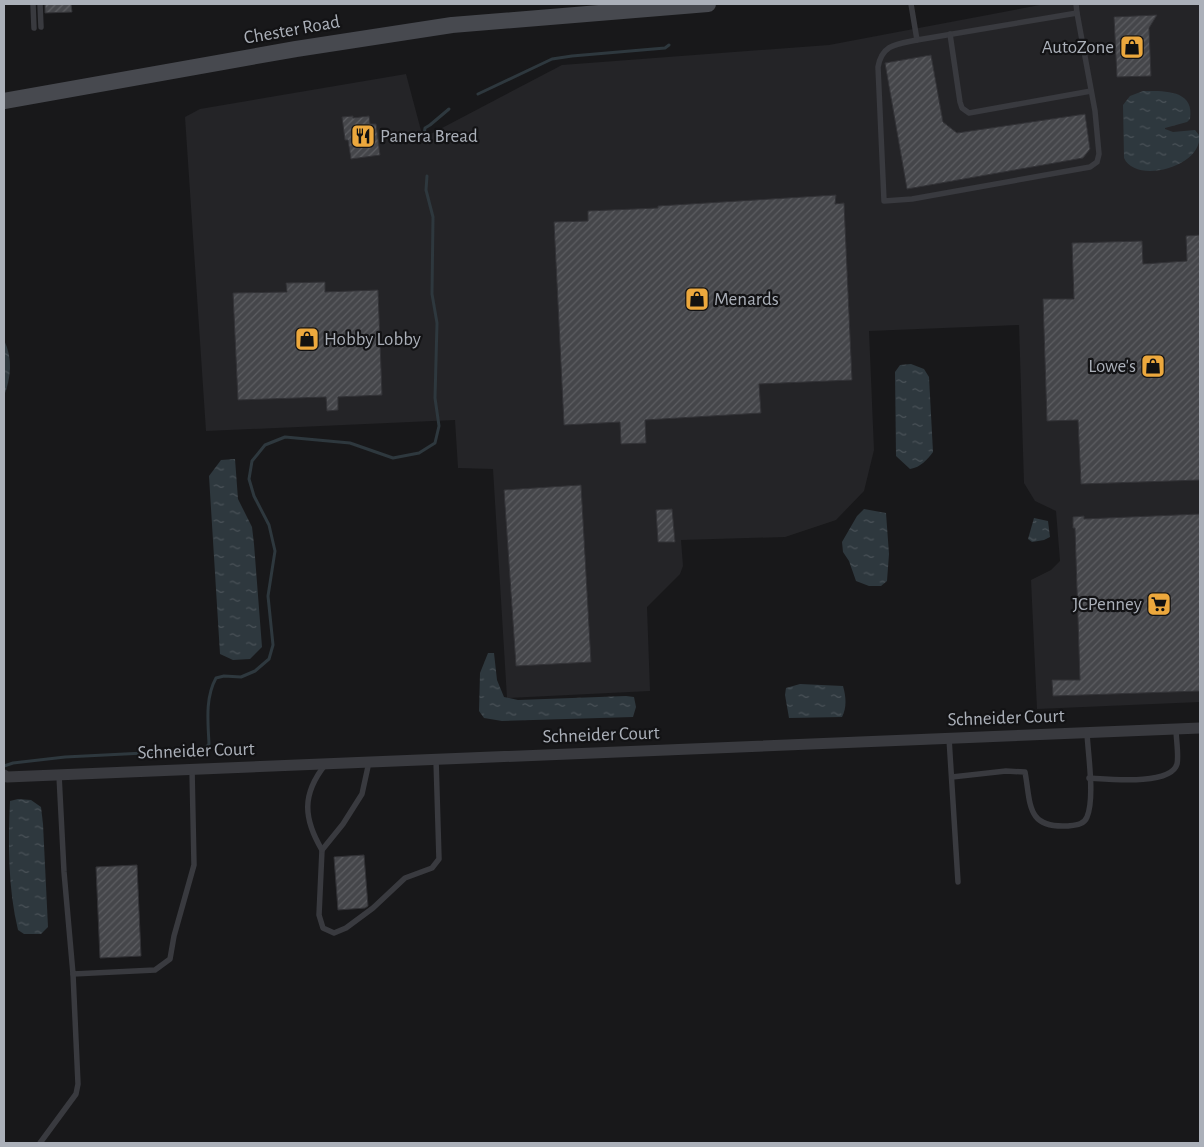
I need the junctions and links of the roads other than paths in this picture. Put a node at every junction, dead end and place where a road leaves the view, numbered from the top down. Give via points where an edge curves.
1 (33, 4) edge
2 (40, 4) edge
3 (708, 4) edge
4 (911, 4) edge
5 (1076, 4) edge
6 (1078, 13) junction
7 (950, 34) junction
8 (917, 40) junction
9 (1091, 91) junction
10 (4, 101) edge
11 (1200, 728) edge
12 (1176, 729) junction
13 (1087, 733) junction
14 (949, 738) junction
15 (436, 759) junction
16 (369, 762) junction
17 (325, 764) junction
18 (192, 769) junction
19 (4, 775) edge
20 (59, 775) junction
21 (952, 777) junction
22 (1089, 778) junction
23 (322, 850) junction
24 (958, 882) dead end
25 (73, 974) junction
26 (40, 1143) edge

1 - 2 lane via 37,27
3 - 10 street, Chester Road via 452,25
4 - 8 lane
5 - 6 lane
6 - 7 lane
6 - 9 lane
7 - 8 lane
7 - 9 lane via 960,102 969,113
8 - 9 lane via 890,46 880,58 878,67 884,201 912,199 1090,167 1097,162 1099,154
11 - 12 street, Schneider Court
12 - 13 street, Schneider Court
12 - 22 lane via 1177,765 1165,776 1132,780
13 - 14 street, Schneider Court
13 - 22 lane
14 - 15 street, Schneider Court
14 - 21 lane
15 - 16 street, Schneider Court
15 - 23 lane via 440,859 432,868 405,878 374,908 334,933 323,928 319,915
16 - 17 street, Schneider Court
16 - 23 lane via 362,794 344,824
17 - 18 street, Schneider Court
17 - 23 lane via 310,787 307,805 307,819
18 - 20 street, Schneider Court
18 - 25 lane via 194,866 170,958 156,970
19 - 20 street, Schneider Court
20 - 25 lane
21 - 22 lane via 1025,772 1032,813 1050,825 1062,826 1081,824 1086,818 1090,802
21 - 24 lane
25 - 26 lane via 78,1084 76,1094

